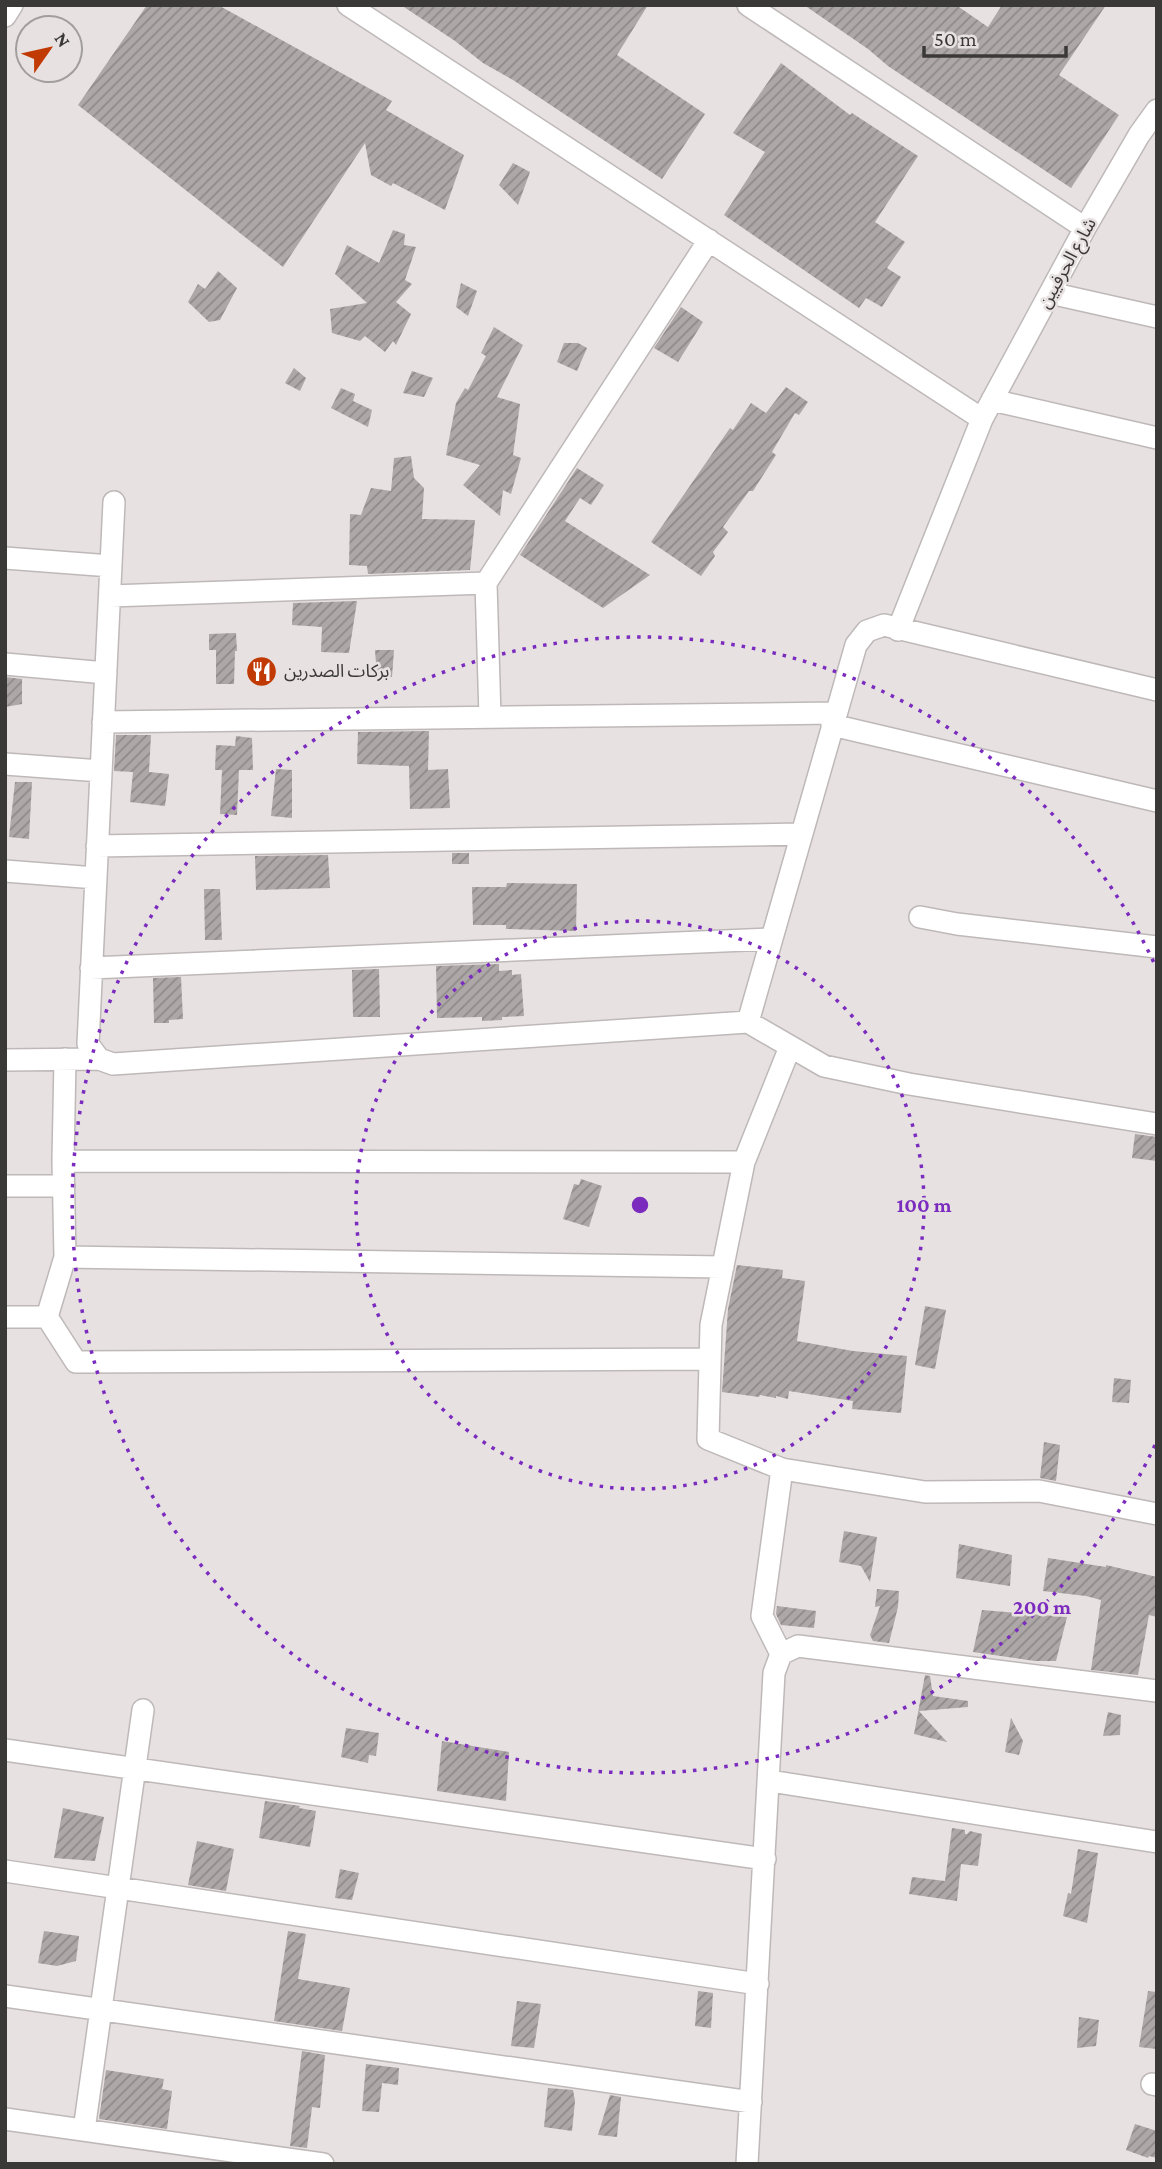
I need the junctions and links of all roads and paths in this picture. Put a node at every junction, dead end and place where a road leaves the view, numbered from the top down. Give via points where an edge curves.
1 (12, 5) edge
2 (348, 5) edge
3 (748, 5) edge
4 (5, 16) edge
5 (1157, 110) edge
6 (1085, 228) junction
7 (709, 240) junction
8 (1050, 293) junction
9 (1157, 317) edge
10 (992, 400) junction
11 (982, 419) junction
12 (1157, 438) edge
13 (114, 502) dead end
14 (5, 558) edge
15 (111, 566) junction
16 (486, 583) junction
17 (110, 596) junction
18 (898, 630) junction
19 (5, 664) edge
20 (106, 673) junction
21 (1157, 690) edge
22 (490, 717) junction
23 (834, 719) junction
24 (103, 722) junction
25 (5, 764) edge
26 (101, 771) junction
27 (1157, 802) edge
28 (801, 834) junction
29 (97, 846) junction
30 (5, 871) edge
31 (96, 878) junction
32 (920, 917) dead end
33 (771, 939) junction
34 (1157, 947) edge
35 (92, 968) junction
36 (748, 1022) junction
37 (790, 1047) junction
38 (65, 1059) junction
39 (99, 1059) junction
40 (5, 1060) edge
41 (1157, 1124) edge
42 (63, 1161) junction
43 (744, 1162) junction
44 (5, 1186) edge
45 (64, 1186) junction
46 (65, 1257) junction
47 (723, 1267) junction
48 (5, 1317) edge
49 (47, 1317) junction
50 (710, 1359) junction
51 (782, 1469) junction
52 (1157, 1514) edge
53 (781, 1654) junction
54 (1157, 1690) edge
55 (143, 1710) dead end
56 (5, 1750) edge
57 (135, 1769) junction
58 (770, 1781) junction
59 (1157, 1842) edge
60 (765, 1858) junction
61 (5, 1871) edge
62 (118, 1887) junction
63 (758, 1984) junction
64 (5, 1996) edge
65 (101, 2010) junction
66 (751, 2102) junction
67 (5, 2119) edge
68 (84, 2130) junction
69 (323, 2164) edge
70 (747, 2164) edge

1 - 4 street
2 - 7 street
3 - 6 street
5 - 6 street, شارع الحرفيين
6 - 8 street, شارع الحرفيين
7 - 11 street
7 - 16 street
8 - 9 street
8 - 10 street, شارع الحرفيين
10 - 11 street, شارع الحرفيين
10 - 12 street
11 - 18 street, شارع الحرفيين
13 - 15 street
14 - 15 street
15 - 17 street
16 - 17 street
16 - 22 street
17 - 20 street
18 - 21 street
18 - 23 street via 884,625 867,631 856,645
19 - 20 street
20 - 24 street
22 - 23 street
22 - 24 street
23 - 27 street
23 - 28 street
24 - 26 street
25 - 26 street
26 - 29 street
28 - 29 street
28 - 33 street
29 - 31 street
30 - 31 street
31 - 35 street
32 - 34 street
33 - 35 street
33 - 36 street
35 - 39 street via 88,1044
36 - 37 street
36 - 39 street via 113,1064
37 - 41 street via 824,1066 909,1084
37 - 43 street
38 - 39 street
38 - 40 street
38 - 42 street
42 - 43 street
42 - 45 street
43 - 47 street
44 - 45 street
45 - 46 street
46 - 47 street
46 - 49 street
47 - 50 street via 711,1325
48 - 49 street
49 - 50 street via 76,1362
50 - 51 street via 708,1439
51 - 52 street via 925,1492 1039,1491
51 - 53 street via 762,1616
53 - 54 street via 798,1646
53 - 58 street via 774,1673
55 - 57 street
56 - 57 street
57 - 60 street
57 - 62 street
58 - 59 street
58 - 60 street
60 - 63 street
61 - 62 street
62 - 63 street
62 - 65 street
63 - 66 street
64 - 65 street
65 - 66 street
65 - 68 street
66 - 70 street
67 - 68 street
68 - 69 street

